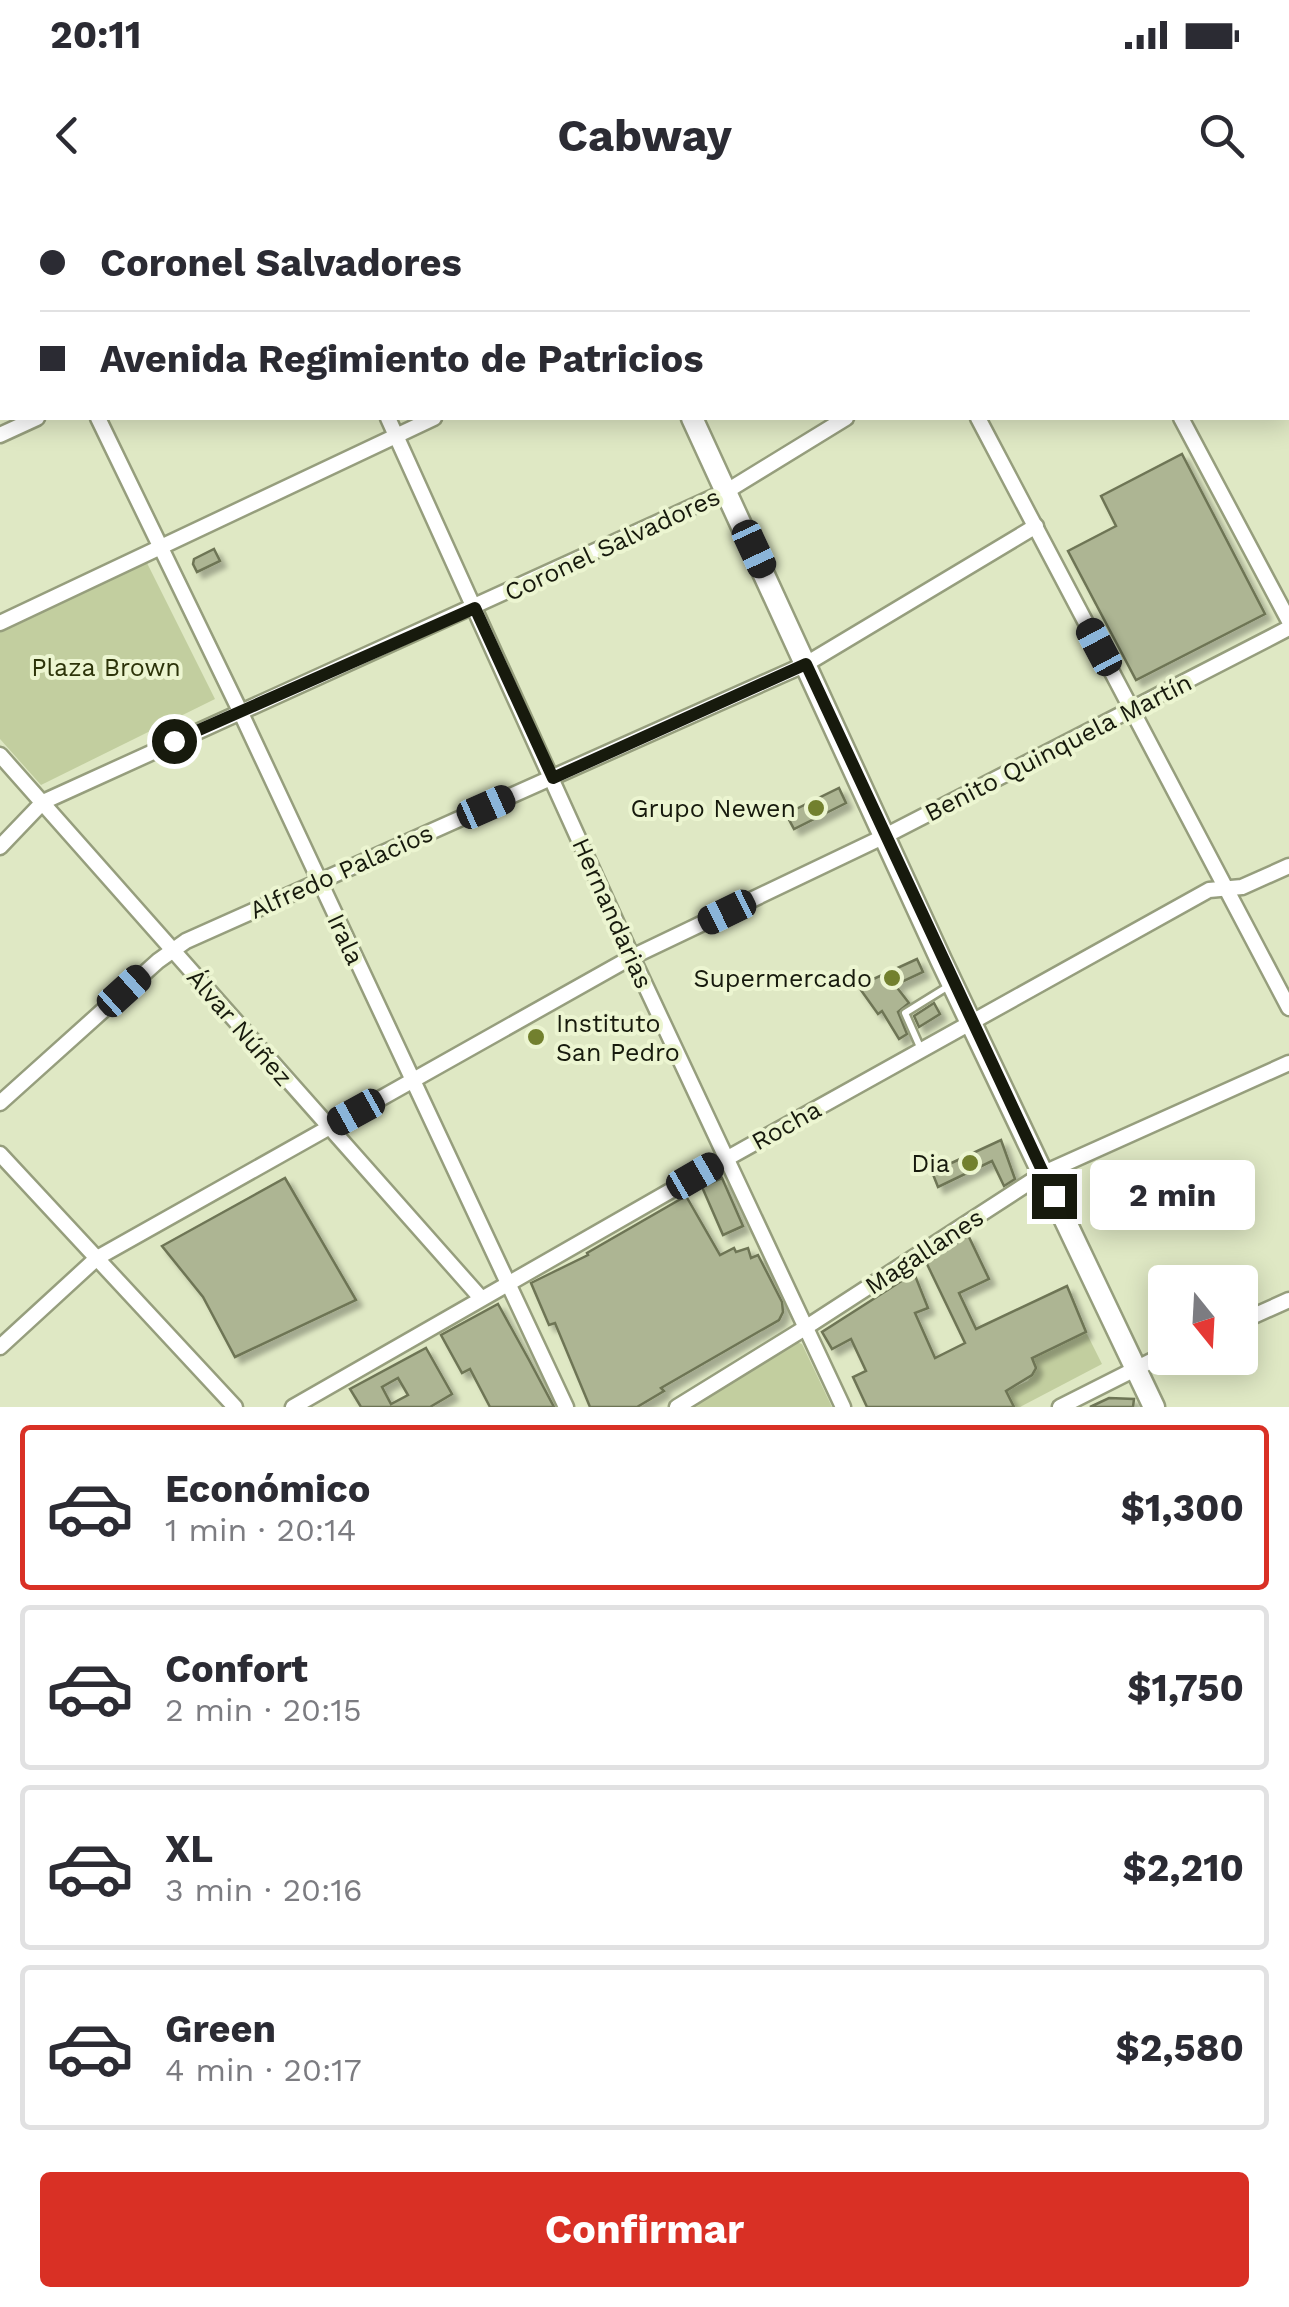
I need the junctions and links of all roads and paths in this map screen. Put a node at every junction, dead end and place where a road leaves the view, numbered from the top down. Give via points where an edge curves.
1 (34, 420) edge
2 (99, 420) edge
3 (389, 420) edge
4 (430, 420) edge
5 (693, 420) edge
6 (843, 420) edge
7 (979, 420) edge
8 (1183, 420) edge
9 (0, 435) edge
10 (396, 435) junction
11 (726, 491) junction
12 (1036, 526) junction
13 (160, 547) junction
14 (475, 608) junction
15 (0, 624) edge
16 (1289, 625) edge
17 (806, 664) junction
18 (1131, 707) junction
19 (240, 711) junction
20 (0, 755) edge
21 (553, 778) junction
22 (43, 802) junction
23 (885, 836) junction
24 (0, 847) edge
25 (1289, 866) edge
26 (319, 880) junction
27 (1225, 888) junction
28 (172, 950) junction
29 (632, 957) junction
30 (953, 984) junction
31 (1289, 1008) edge
32 (970, 1021) junction
33 (921, 1049) junction
34 (1289, 1063) edge
35 (412, 1080) junction
36 (0, 1103) edge
37 (328, 1127) junction
38 (0, 1154) edge
39 (726, 1158) junction
40 (1044, 1173) junction
41 (97, 1258) junction
42 (507, 1283) junction
43 (480, 1298) junction
44 (1289, 1300) edge
45 (1258, 1314) edge
46 (805, 1328) junction
47 (0, 1347) edge
48 (1148, 1362) edge
49 (1136, 1367) junction
50 (235, 1407) edge
51 (294, 1407) edge
52 (566, 1407) edge
53 (677, 1407) edge
54 (843, 1407) edge
55 (1060, 1407) edge
56 (1154, 1407) edge

1 - 9 street
2 - 13 street, Irala
3 - 10 street, Hernandarias
4 - 10 street
5 - 11 main road
6 - 11 street, Coronel Salvadores
7 - 12 street
8 - 16 street
10 - 13 street
10 - 14 street, Hernandarias
11 - 14 street, Coronel Salvadores
11 - 17 main road
12 - 17 street, Alfredo Palacios
12 - 18 street
13 - 15 street
13 - 19 street, Irala
14 - 19 street, Coronel Salvadores
14 - 21 street, Hernandarias
16 - 18 street, Benito Quinquela Martín
17 - 21 street, Alfredo Palacios
17 - 23 main road
18 - 23 street, Benito Quinquela Martín
18 - 27 street
19 - 22 street, Coronel Salvadores
19 - 26 street, Irala
20 - 22 street, Álvar Núñez
21 - 26 street, Alfredo Palacios
21 - 29 street, Hernandarias
22 - 24 street, Coronel Salvadores
22 - 28 street, Álvar Núñez
23 - 29 street, Benito Quinquela Martín
23 - 30 main road
25 - 27 street, Rocha via 1242,888
26 - 28 street, Alfredo Palacios
26 - 35 street, Irala
27 - 31 street
27 - 32 street, Rocha via 1209,890
28 - 36 street, Alfredo Palacios
28 - 37 street, Álvar Núñez
29 - 35 street, Benito Quinquela Martín
29 - 39 street, Hernandarias
30 - 32 main road
30 - 33 lane via 906,1013
32 - 33 street, Rocha
32 - 40 main road
33 - 39 street, Rocha
34 - 40 street, Magallanes
35 - 37 street, Benito Quinquela Martín
35 - 42 street, Irala
37 - 41 street, Benito Quinquela Martín
37 - 43 street, Álvar Núñez
38 - 41 street
39 - 42 street, Rocha
39 - 46 street, Hernandarias
40 - 46 street, Magallanes
40 - 49 main road
41 - 47 street, Benito Quinquela Martín
41 - 50 street
42 - 43 street, Rocha
42 - 52 street, Irala
43 - 51 street, Rocha
44 - 45 street
46 - 53 street, Magallanes
46 - 54 street, Hernandarias
48 - 49 street
49 - 55 street
49 - 56 main road

